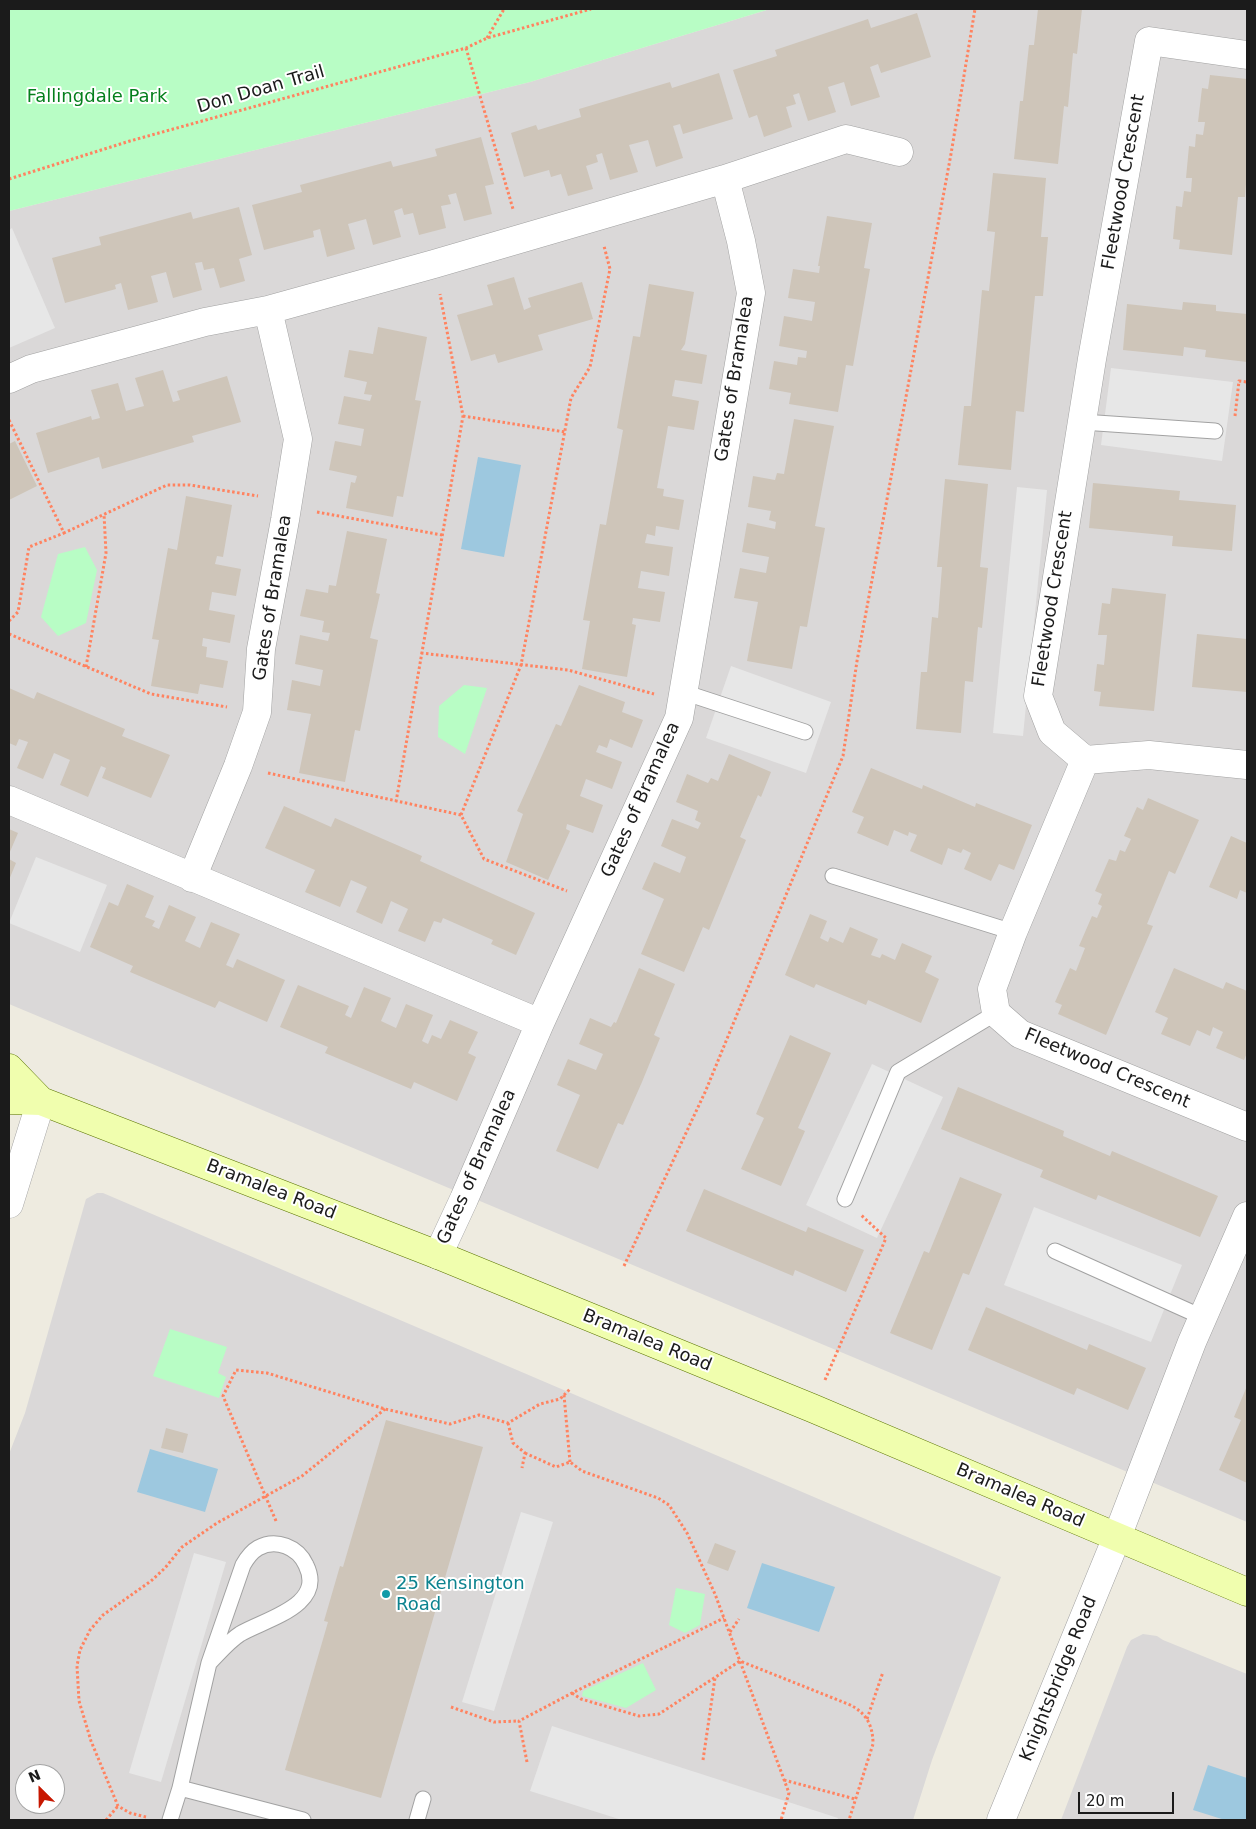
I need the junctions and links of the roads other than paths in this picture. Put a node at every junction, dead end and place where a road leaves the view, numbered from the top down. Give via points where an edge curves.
1 (1247, 55) edge
2 (899, 152) dead end
3 (725, 179) junction
4 (268, 310) junction
5 (9, 379) edge
6 (1082, 422) junction
7 (1215, 431) road end
8 (682, 697) junction
9 (805, 732) dead end
10 (1085, 760) junction
11 (1247, 765) edge
12 (9, 800) edge
13 (833, 876) dead end
14 (192, 878) junction
15 (1012, 932) junction
16 (996, 1013) junction
17 (540, 1023) junction
18 (9, 1068) edge
19 (9, 1100) edge
20 (41, 1101) junction
21 (1247, 1127) edge
22 (845, 1199) road end
23 (9, 1204) edge
24 (1247, 1216) edge
25 (1055, 1251) dead end
26 (438, 1256) junction
27 (1202, 1317) junction
28 (1118, 1537) junction
29 (1247, 1592) edge
30 (210, 1663) junction
31 (180, 1788) junction
32 (423, 1799) dead end
33 (170, 1820) edge
34 (303, 1820) edge
35 (417, 1820) edge
36 (1001, 1820) edge

1 - 6 street, Fleetwood Crescent via 1149,41
2 - 3 street via 846,139
3 - 4 street
3 - 8 street, Gates of Bramalea via 751,293
4 - 5 street via 205,322 31,369
4 - 14 street, Gates of Bramalea via 298,439 261,649 257,712
6 - 7 lane
6 - 10 street, Fleetwood Crescent via 1038,696 1052,732
8 - 9 lane
8 - 17 street, Gates of Bramalea via 679,718
10 - 11 street via 1149,754
10 - 15 street
12 - 14 street
13 - 15 lane
14 - 17 street
15 - 16 street via 992,989
16 - 21 street, Fleetwood Crescent via 1020,1034
16 - 22 lane via 898,1072
17 - 26 street, Gates of Bramalea
18 - 20 main road, Bramalea Road
19 - 20 main road, Bramalea Road
20 - 23 street
20 - 26 main road, Bramalea Road
24 - 27 street
25 - 27 lane
26 - 28 main road, Bramalea Road
27 - 28 street
28 - 29 main road, Bramalea Road
28 - 36 street, Knightsbridge Road
30 - 30 lane via 242,1565 249,1555 270,1544 293,1549 308,1567 310,1579 302,1601 293,1609 239,1634
30 - 31 lane
31 - 33 lane
31 - 34 lane
32 - 35 lane

